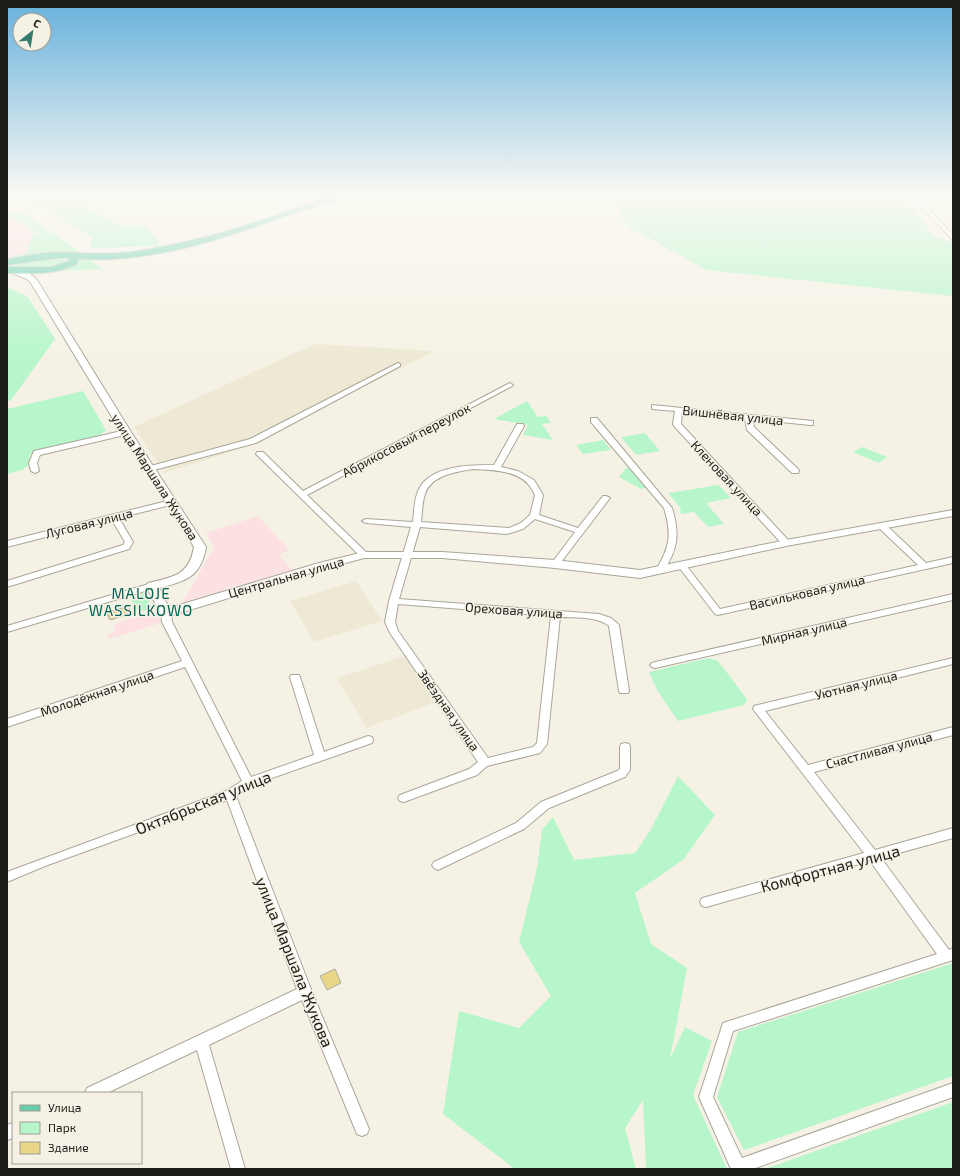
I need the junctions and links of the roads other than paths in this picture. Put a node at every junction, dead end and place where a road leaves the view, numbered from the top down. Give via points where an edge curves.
1 (161, 250) edge
2 (180, 250) edge
3 (73, 256) junction
4 (68, 265) junction
5 (11, 267) edge
6 (56, 268) junction
7 (34, 282) junction
8 (398, 365) dead end
9 (510, 386) dead end
10 (655, 407) dead end
11 (679, 410) junction
12 (749, 418) junction
13 (594, 420) dead end
14 (810, 423) dead end
15 (520, 426) dead end
16 (126, 432) junction
17 (260, 454) dead end
18 (496, 468) junction
19 (150, 469) junction
20 (35, 471) dead end
21 (795, 471) dead end
22 (302, 495) junction
23 (606, 498) dead end
24 (171, 502) junction
25 (953, 513) edge
26 (114, 516) junction
27 (534, 516) junction
28 (366, 521) dead end
29 (416, 524) junction
30 (882, 526) junction
31 (580, 531) junction
32 (786, 543) junction
33 (7, 544) edge
34 (408, 554) junction
35 (364, 555) junction
36 (953, 560) edge
37 (555, 564) junction
38 (682, 566) junction
39 (924, 566) junction
40 (660, 570) junction
41 (7, 584) edge
42 (152, 586) junction
43 (953, 597) edge
44 (394, 601) junction
45 (166, 612) junction
46 (556, 614) junction
47 (7, 629) edge
48 (953, 661) edge
49 (187, 663) junction
50 (655, 665) dead end
51 (296, 677) dead end
52 (624, 691) dead end
53 (7, 724) edge
54 (953, 731) edge
55 (368, 740) dead end
56 (625, 747) dead end
57 (320, 756) junction
58 (484, 762) junction
59 (806, 770) junction
60 (248, 782) junction
61 (230, 794) junction
62 (404, 798) dead end
63 (953, 833) edge
64 (874, 857) junction
65 (438, 865) dead end
66 (7, 878) edge
67 (706, 902) dead end
68 (949, 955) edge
69 (306, 992) junction
70 (201, 1042) junction
71 (953, 1090) edge
72 (94, 1092) edge
73 (362, 1129) dead end
74 (238, 1169) edge

1 - 3 main road via 94,257
2 - 4 main road
3 - 4 main road via 74,262
3 - 5 main road via 60,255
4 - 6 main road
5 - 6 main road
5 - 7 street, улица Маршала Жукова via 30,276
6 - 7 street via 39,273
7 - 16 street, улица Маршала Жукова
8 - 19 street via 253,441
9 - 22 street, Абрикосовый переулок
10 - 11 street, Вишнёвая улица
11 - 12 street, Вишнёвая улица
11 - 32 street, Кленовая улица via 677,424
12 - 14 street, Вишнёвая улица
12 - 21 street via 750,428
13 - 40 street via 668,508 674,526 672,552
15 - 18 street
16 - 19 street, улица Маршала Жукова
16 - 20 street via 37,453 33,463
17 - 22 street
18 - 27 street via 520,473 534,482 540,492 540,504
18 - 29 street via 456,469 436,476 423,489
19 - 24 street, улица Маршала Жукова
22 - 35 street
23 - 31 street
24 - 26 street, Луговая улица
24 - 42 street, улица Маршала Жукова via 200,548 199,561 183,578
25 - 30 street, Центральная улица
26 - 33 street, Луговая улица
26 - 41 street via 129,542 126,547
27 - 29 street via 515,529 507,531
27 - 31 street
28 - 29 street
29 - 34 street
30 - 32 street, Центральная улица
30 - 39 street
31 - 37 street
32 - 38 street, Центральная улица
34 - 35 street, Центральная улица
34 - 37 street, Центральная улица
34 - 44 street
35 - 45 street, Центральная улица
36 - 39 street, Васильковая улица
37 - 40 street, Центральная улица via 640,574
38 - 39 street, Васильковая улица via 718,612
38 - 40 street, Центральная улица
42 - 45 street
42 - 47 street
43 - 50 street, Мирная улица
44 - 46 street, Ореховая улица
44 - 58 street, Звёздная улица via 390,622 394,631
45 - 49 street via 166,622
46 - 52 street, Ореховая улица via 600,617 614,625
46 - 58 street via 542,744 536,750
48 - 59 street, Уютная улица via 758,709
49 - 53 street, Молодёжная улица
49 - 60 street
51 - 57 street
54 - 59 street, Счастливая улица
55 - 57 street
56 - 65 street via 625,770 620,774 545,805 520,826
57 - 60 street, Октябрьская улица
58 - 62 street, Звёздная улица via 473,772
59 - 64 street
60 - 61 street, Октябрьская улица
61 - 66 street, Октябрьская улица via 41,863
61 - 69 street, улица Маршала Жукова
63 - 64 street, Комфортная улица
64 - 67 street, Комфортная улица
64 - 68 street
68 - 71 street via 728,1026 706,1097 738,1167
69 - 70 street
69 - 73 street, улица Маршала Жукова
70 - 72 street
70 - 74 street

